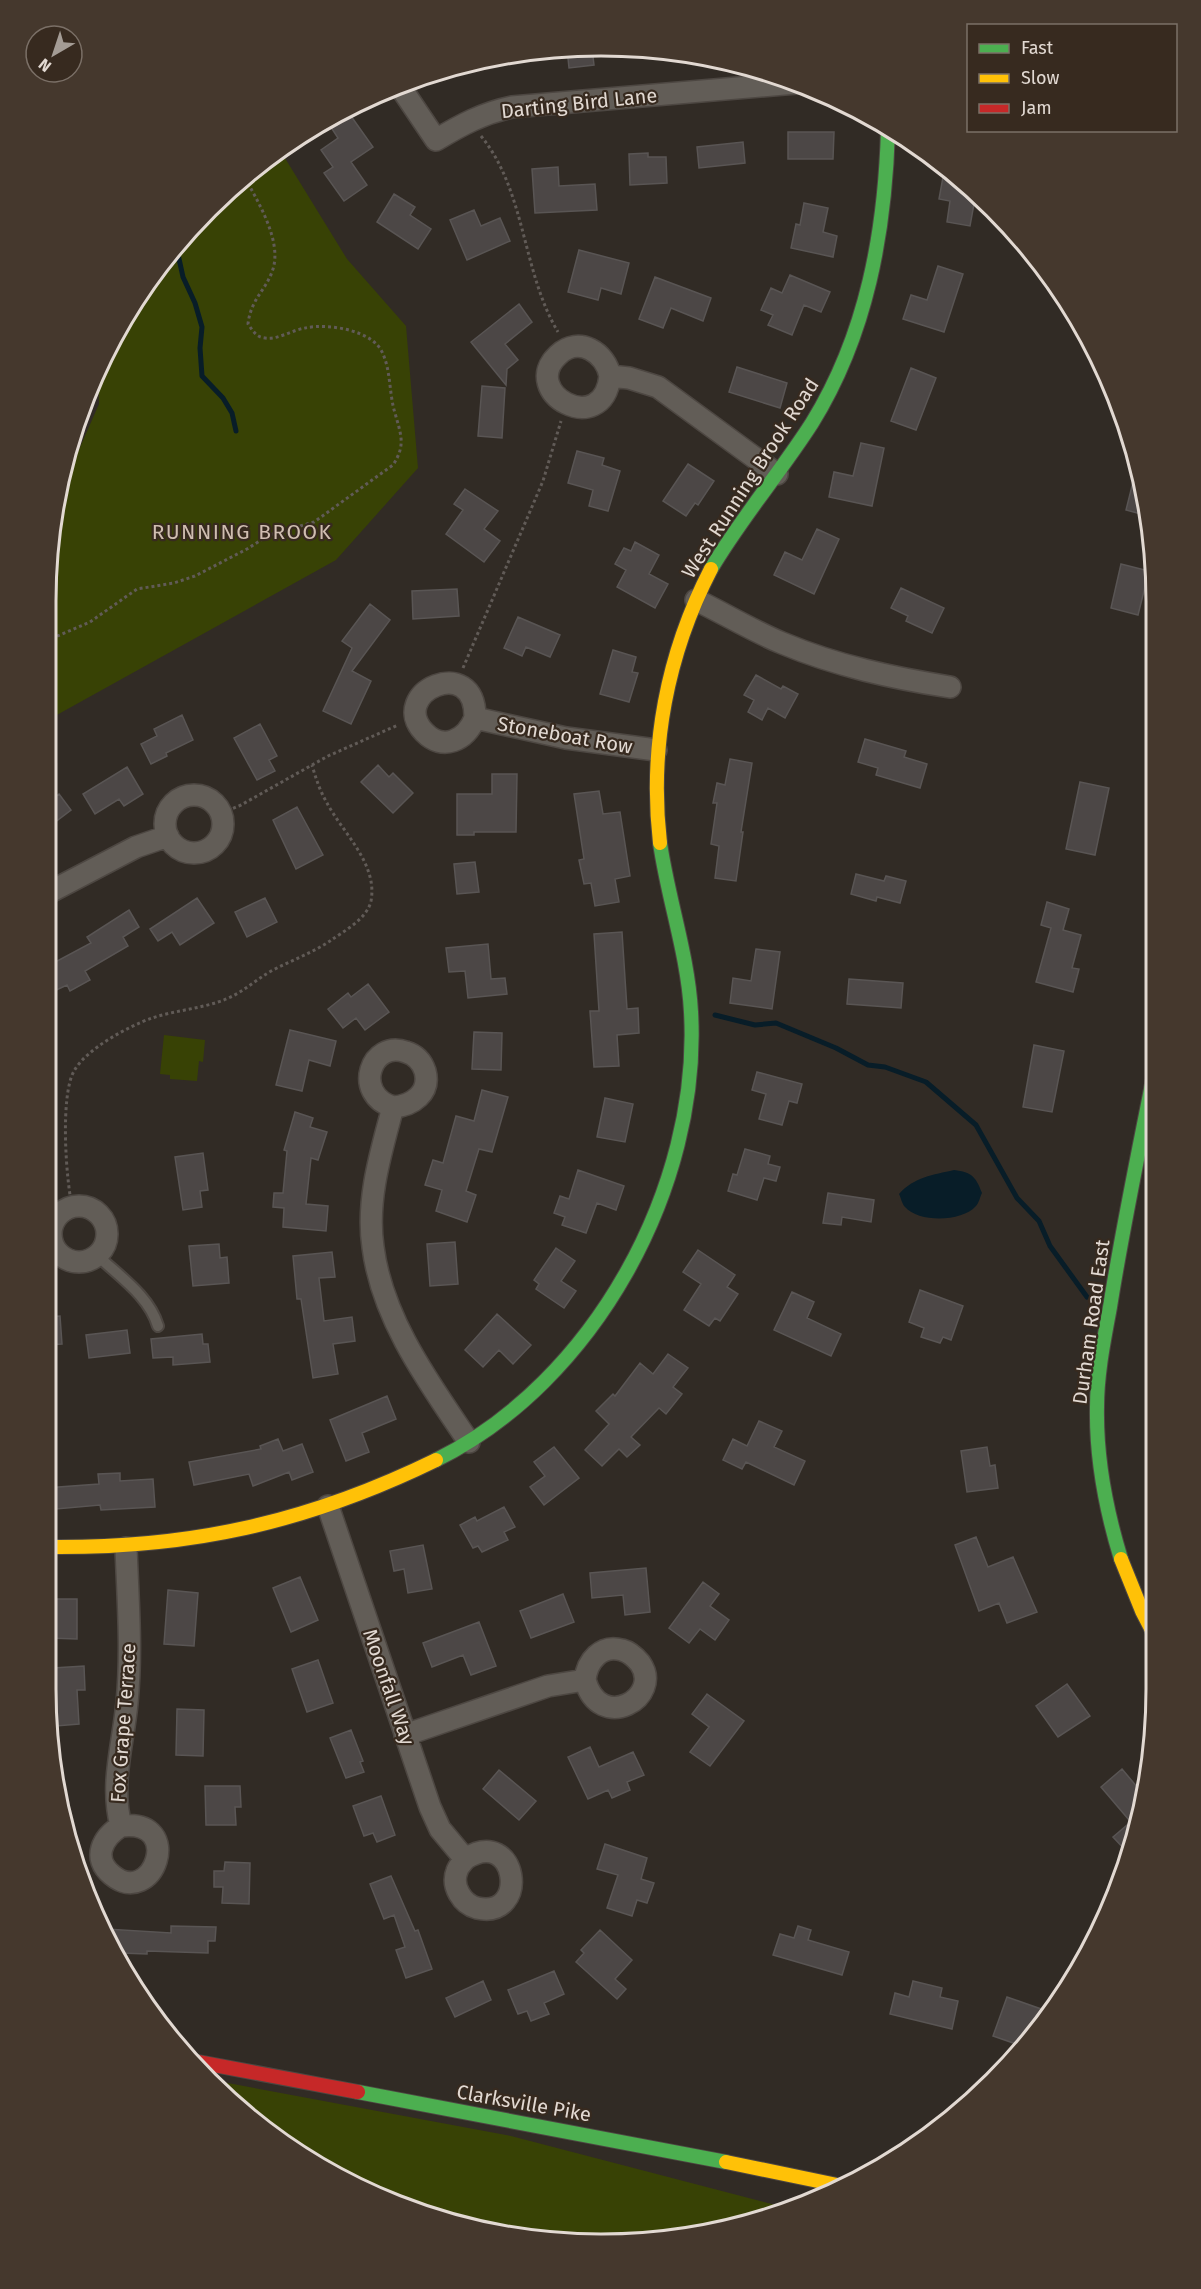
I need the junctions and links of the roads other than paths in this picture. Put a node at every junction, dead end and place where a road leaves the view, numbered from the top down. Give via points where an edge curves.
1 (777, 85) edge
2 (404, 92) edge
3 (888, 138) edge
4 (610, 376) junction
5 (777, 474) junction
6 (696, 600) junction
7 (950, 687) dead end
8 (475, 718) junction
9 (656, 750) junction
10 (168, 836) junction
11 (56, 889) edge
12 (393, 1107) dead end
13 (1146, 1116) edge
14 (56, 1217) edge
15 (56, 1250) edge
16 (98, 1256) junction
17 (158, 1326) dead end
18 (469, 1442) junction
19 (328, 1506) junction
20 (56, 1547) edge
21 (126, 1548) junction
22 (1146, 1618) edge
23 (585, 1680) dead end
24 (405, 1736) junction
25 (121, 1826) dead end
26 (465, 1859) dead end
27 (205, 2063) edge
28 (828, 2183) edge

1 - 2 street, Darting Bird Lane via 512,107 488,112 435,140
3 - 5 street, West Running Brook Road via 885,208 865,299 832,390
4 - 4 street via 603,358 584,347 560,353 551,365 549,380 556,396 575,408 592,405 605,394
4 - 5 street via 658,387
5 - 6 street, West Running Brook Road via 712,568
6 - 7 street via 817,656 891,677
6 - 9 street, West Running Brook Road via 670,673
8 - 8 street, Stoneboat Row via 463,737 437,741 420,728 417,704 432,686 455,684 472,698
8 - 9 street, Stoneboat Row via 567,738
9 - 18 street, West Running Brook Road via 658,829 690,1008 690,1063 673,1163 646,1239 602,1313 544,1382
10 - 10 street via 177,848 188,853 209,850 223,831 222,813 210,799 200,795 180,798 165,818
10 - 11 street
12 - 18 street via 374,1186 372,1245 379,1277 411,1350
13 - 22 street, Durham Road East via 1112,1293 1097,1416 1106,1499 1116,1545
14 - 16 street via 72,1206 83,1206 103,1218 107,1242
15 - 16 street via 68,1261 79,1263
16 - 17 lane via 142,1297
18 - 19 street, West Running Brook Road via 381,1486
19 - 21 street, West Running Brook Road via 223,1534
19 - 24 street, Moonfall Way
20 - 21 street, West Running Brook Road
21 - 25 street, Fox Grape Terrace via 130,1651 116,1784
23 - 24 street via 548,1686
24 - 26 street, Moonfall Way via 440,1829
27 - 28 street, Clarksville Pike

